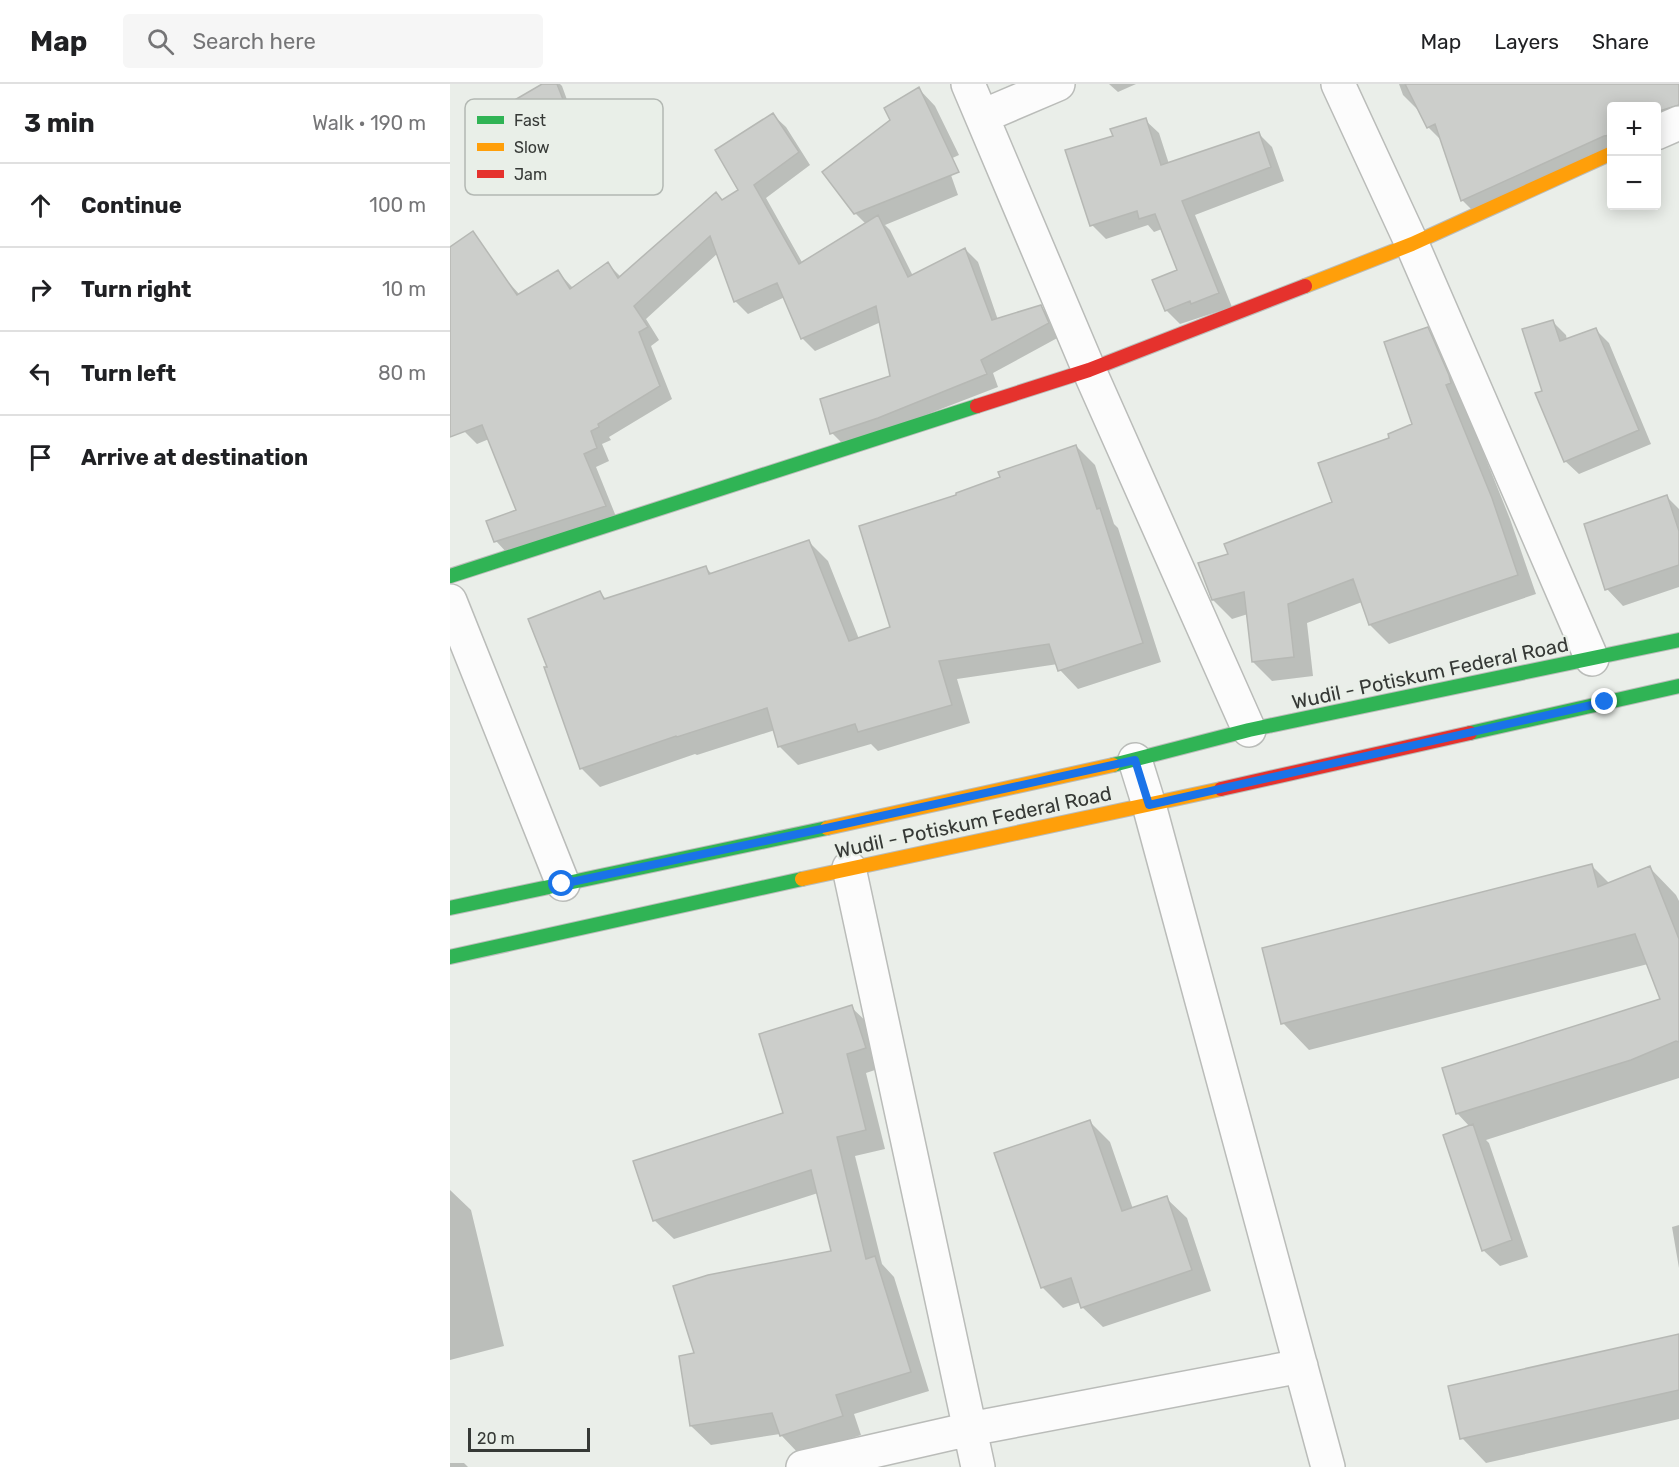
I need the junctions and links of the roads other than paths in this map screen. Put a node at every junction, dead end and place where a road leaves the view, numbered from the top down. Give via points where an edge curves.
1 (968, 84) edge
2 (1058, 84) edge
3 (1338, 84) edge
4 (983, 116) junction
5 (1679, 123) edge
6 (1661, 131) edge
7 (1607, 155) edge
8 (1412, 244) junction
9 (1089, 370) junction
10 (450, 576) edge
11 (450, 602) edge
12 (1679, 640) edge
13 (1592, 659) junction
14 (1679, 686) edge
15 (1249, 730) junction
16 (1135, 760) junction
17 (1149, 805) junction
18 (849, 868) junction
19 (562, 884) junction
20 (450, 908) edge
21 (450, 957) edge
22 (1301, 1366) junction
23 (970, 1429) junction
24 (803, 1467) edge
25 (978, 1467) edge
26 (1328, 1467) edge

1 - 4 street
2 - 4 street
3 - 8 street
4 - 9 street
5 - 6 street
7 - 8 main road
8 - 9 main road
8 - 13 street
9 - 10 main road
9 - 15 street
11 - 19 street
12 - 13 main road, Wudil - Potiskum Federal Road
13 - 15 main road, Wudil - Potiskum Federal Road
14 - 17 main road, Wudil - Potiskum Federal Road
15 - 16 main road, Wudil - Potiskum Federal Road
16 - 17 street
16 - 19 main road, Wudil - Potiskum Federal Road
17 - 18 main road, Wudil - Potiskum Federal Road
17 - 22 street
18 - 21 main road, Wudil - Potiskum Federal Road
18 - 23 street
19 - 20 main road, Wudil - Potiskum Federal Road
22 - 23 street
22 - 26 street
23 - 24 street
23 - 25 street

